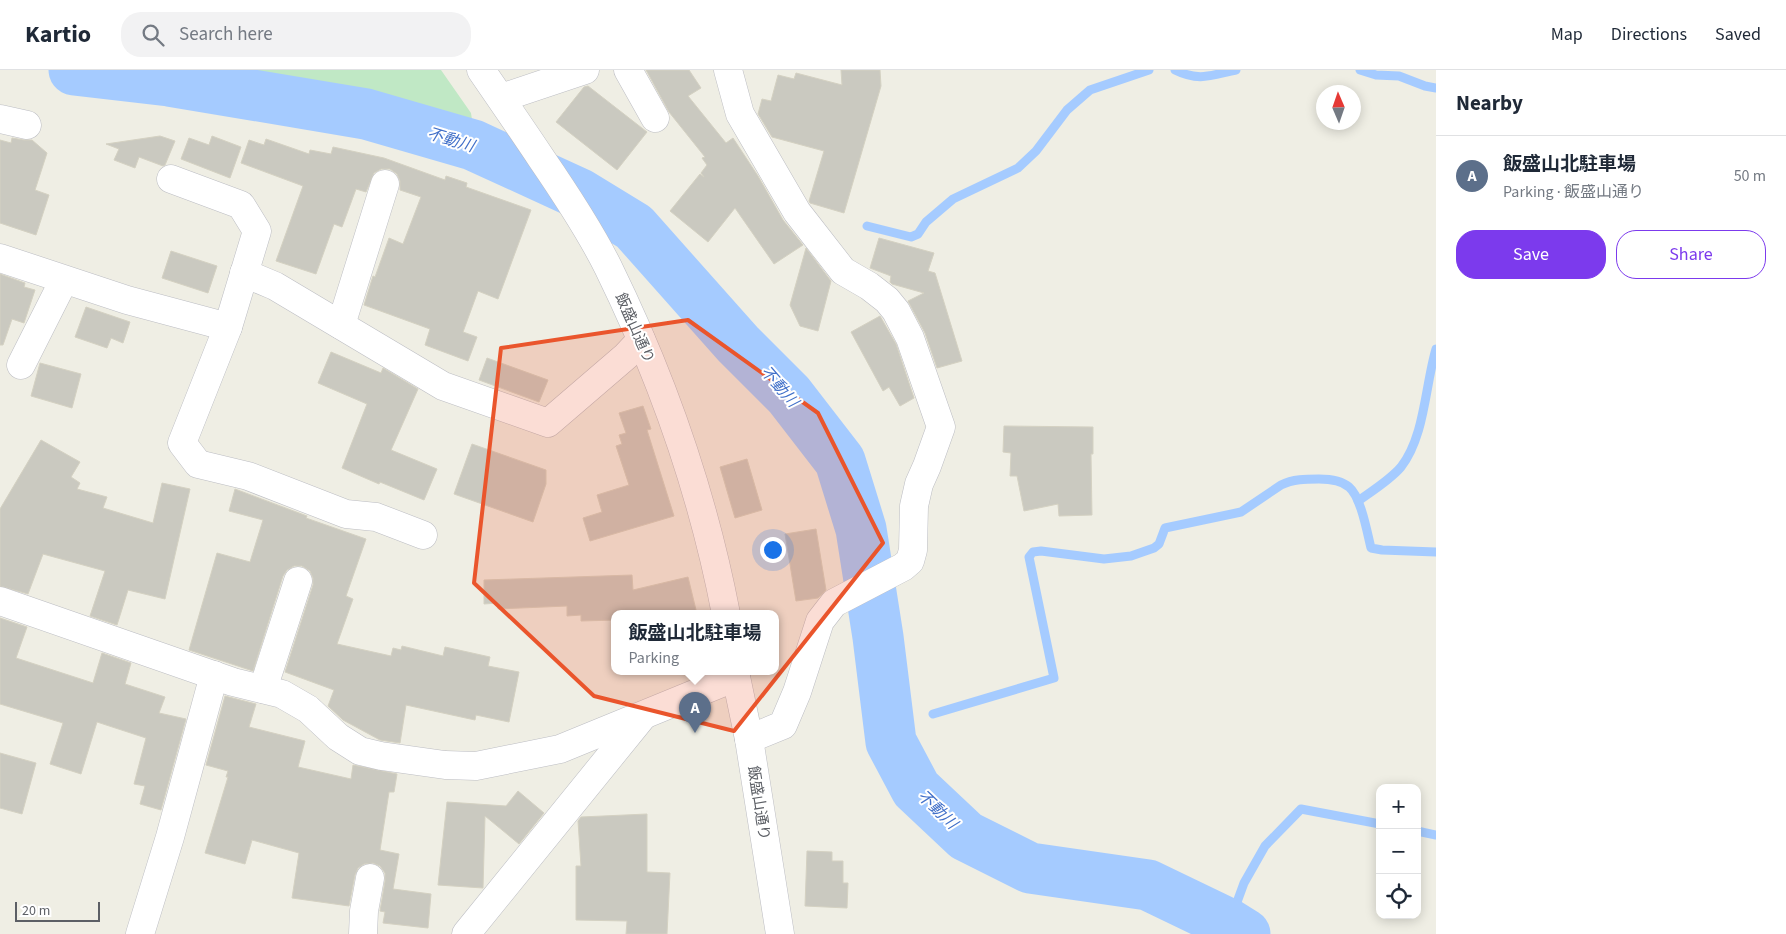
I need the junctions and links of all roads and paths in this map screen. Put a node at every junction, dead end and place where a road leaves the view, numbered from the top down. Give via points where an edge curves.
1 (481, 70) edge
2 (585, 70) edge
3 (628, 70) edge
4 (728, 70) edge
5 (501, 98) junction
6 (655, 118) dead end
7 (0, 119) edge
8 (27, 125) dead end
9 (171, 179) dead end
10 (385, 184) dead end
11 (0, 258) edge
12 (244, 273) junction
13 (64, 280) junction
14 (341, 325) junction
15 (228, 327) junction
16 (641, 340) junction
17 (21, 364) dead end
18 (422, 535) dead end
19 (298, 581) dead end
20 (0, 601) edge
21 (725, 610) edge
22 (214, 675) junction
23 (734, 675) edge
24 (736, 675) edge
25 (263, 690) junction
26 (643, 715) junction
27 (749, 740) junction
28 (370, 878) dead end
29 (140, 934) edge
30 (364, 934) edge
31 (466, 934) edge
32 (780, 934) edge

1 - 5 street, 飯盛山通り
2 - 5 street
3 - 6 street
4 - 27 street via 740,114 798,212 843,271 869,286 896,311 910,338 941,427 919,484 910,561 834,603 820,621 783,725
5 - 16 street, 飯盛山通り via 581,221 607,267
7 - 8 street
9 - 12 street via 241,205 257,231
10 - 14 street
11 - 13 street
12 - 14 street via 275,286
12 - 15 street
13 - 15 street
13 - 17 street
14 - 16 street via 442,386 548,424
15 - 18 street via 182,443 198,464 248,476 346,514 376,517
16 - 21 street, 飯盛山通り via 667,402 686,460 714,554
19 - 25 street
20 - 22 street
22 - 25 street
22 - 29 street
23 - 26 street
24 - 27 street, 飯盛山通り
25 - 26 street via 282,694 308,709 338,737 360,751 445,765 476,766 560,749
26 - 31 street
27 - 32 street, 飯盛山通り
28 - 30 street

